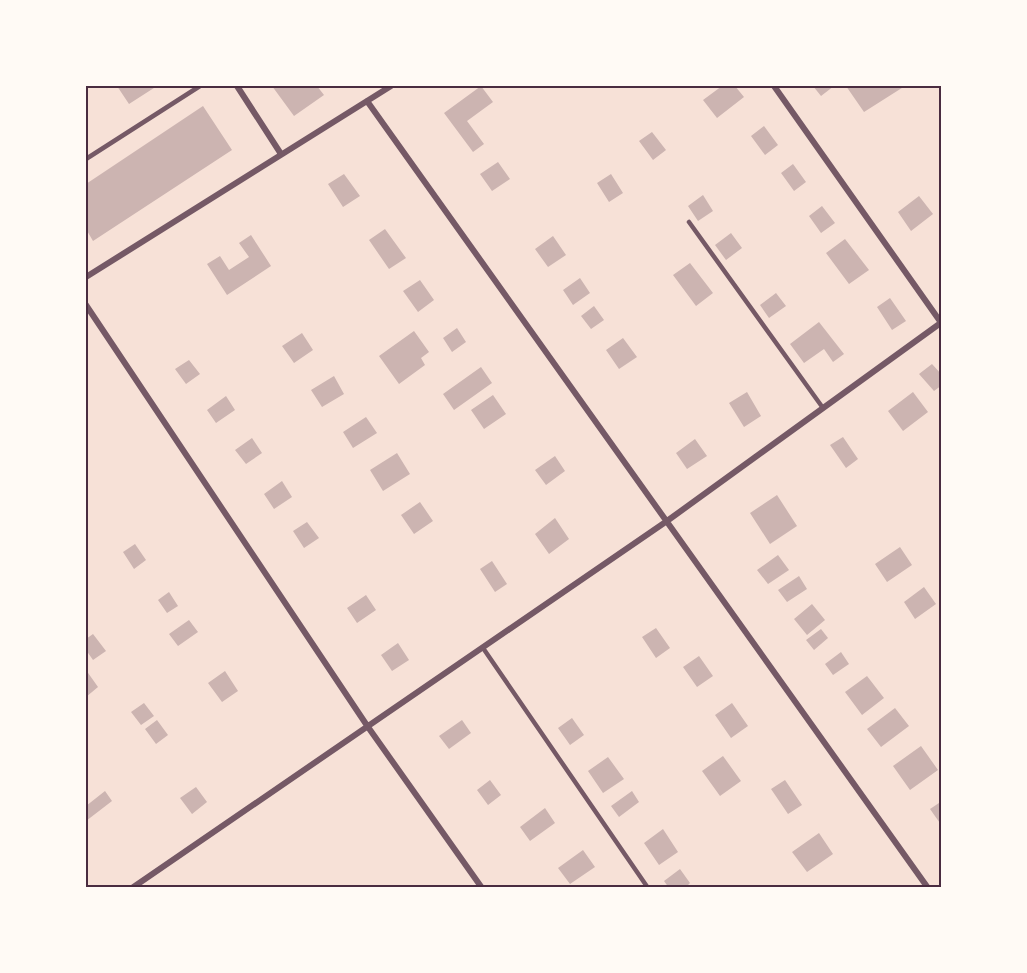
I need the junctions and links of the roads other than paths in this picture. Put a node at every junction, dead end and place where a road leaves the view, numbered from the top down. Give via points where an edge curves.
1 (200, 86) edge
2 (237, 86) edge
3 (391, 86) edge
4 (774, 86) edge
5 (368, 101) junction
6 (281, 154) junction
7 (86, 159) edge
8 (689, 222) dead end
9 (86, 278) edge
10 (86, 305) edge
11 (941, 323) edge
12 (823, 408) junction
13 (667, 521) junction
14 (483, 648) junction
15 (368, 727) junction
16 (132, 888) edge
17 (482, 888) edge
18 (648, 888) edge
19 (928, 888) edge

1 - 7 lane
2 - 6 street
3 - 5 street
4 - 11 street
5 - 6 street
5 - 13 street
6 - 9 street
8 - 12 lane
10 - 15 street
11 - 12 street
12 - 13 street
13 - 14 street
13 - 19 street
14 - 15 street
14 - 18 lane
15 - 16 street
15 - 17 street

